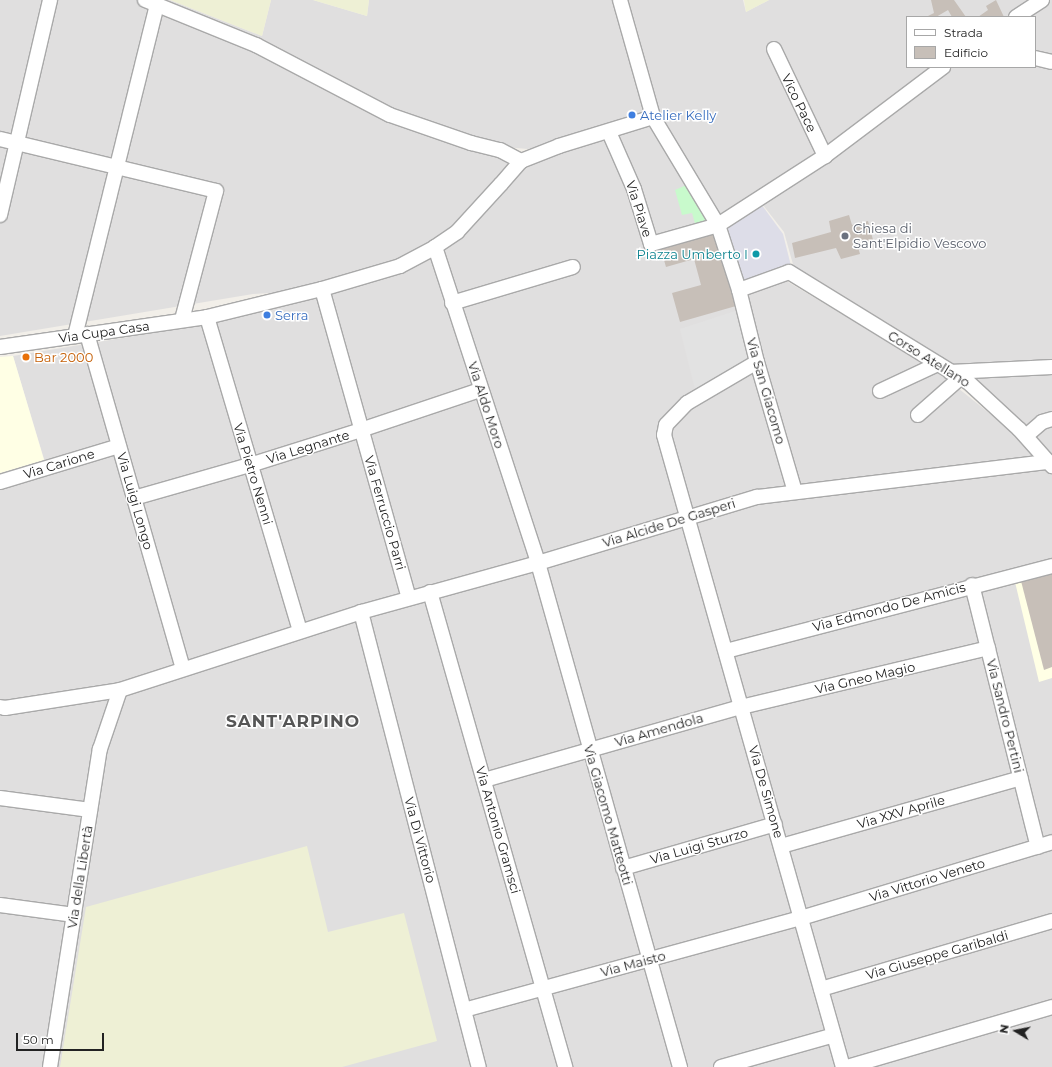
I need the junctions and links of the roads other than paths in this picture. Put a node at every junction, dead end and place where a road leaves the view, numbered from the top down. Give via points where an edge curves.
1 (50, 0) edge
2 (620, 0) edge
3 (1042, 0) edge
4 (151, 2) edge
5 (1018, 16) edge
6 (774, 49) dead end
7 (1036, 58) edge
8 (1052, 62) edge
9 (942, 68) edge
10 (653, 117) junction
11 (609, 132) junction
12 (0, 138) edge
13 (17, 143) junction
14 (825, 156) junction
15 (521, 160) junction
16 (116, 167) junction
17 (0, 215) edge
18 (718, 225) junction
19 (434, 247) junction
20 (573, 267) dead end
21 (322, 289) junction
22 (739, 290) junction
23 (452, 303) junction
24 (207, 317) junction
25 (182, 320) junction
26 (81, 335) junction
27 (0, 347) edge
28 (757, 362) junction
29 (1052, 367) edge
30 (979, 370) junction
31 (949, 371) junction
32 (480, 390) junction
33 (880, 391) dead end
34 (982, 396) junction
35 (918, 415) dead end
36 (1052, 419) edge
37 (361, 430) junction
38 (1026, 436) junction
39 (119, 446) junction
40 (1050, 464) edge
41 (250, 465) junction
42 (0, 482) edge
43 (795, 492) junction
44 (134, 498) junction
45 (688, 517) junction
46 (538, 563) junction
47 (1052, 566) edge
48 (972, 585) junction
49 (430, 592) junction
50 (409, 598) junction
51 (361, 612) junction
52 (300, 631) junction
53 (988, 648) junction
54 (726, 651) junction
55 (183, 669) junction
56 (120, 690) junction
57 (0, 707) edge
58 (742, 707) junction
59 (589, 749) junction
60 (1021, 778) junction
61 (484, 780) junction
62 (0, 798) edge
63 (90, 810) junction
64 (775, 824) junction
65 (1052, 842) edge
66 (781, 846) junction
67 (1038, 847) junction
68 (623, 868) junction
69 (0, 904) edge
70 (74, 915) junction
71 (801, 918) junction
72 (1052, 921) edge
73 (649, 960) junction
74 (543, 988) junction
75 (821, 989) junction
76 (1052, 1007) edge
77 (464, 1010) junction
78 (834, 1035) junction
79 (50, 1067) edge
80 (479, 1067) edge
81 (565, 1067) edge
82 (680, 1067) edge
83 (721, 1067) edge
84 (843, 1067) edge
85 (848, 1067) edge

1 - 13 street
2 - 10 street
3 - 5 street
4 - 15 street via 256,45 390,116 500,150
4 - 16 street
6 - 14 street, Vico Pace
7 - 8 street
9 - 14 street
10 - 11 street
10 - 18 street
11 - 15 street
11 - 18 street, Via Piave via 634,189 651,244
12 - 13 street
13 - 16 street
13 - 17 street
14 - 18 street
15 - 19 street, Via Cupa Casa via 456,232
16 - 25 street via 216,190
16 - 26 street
18 - 22 street
19 - 21 street, Via Cupa Casa via 400,266
19 - 23 street, Via Aldo Moro
20 - 23 street
21 - 24 street, Via Cupa Casa
21 - 37 street, Via Ferruccio Parri
22 - 28 street, Via San Giacomo
22 - 31 street, Corso Atellano via 789,272
23 - 32 street, Via Aldo Moro
24 - 25 street, Via Cupa Casa
24 - 41 street, Via Pietro Nenni
25 - 26 street, Via Cupa Casa
26 - 27 street, Via Cupa Casa
26 - 39 street, Via Luigi Longo
28 - 43 street, Via San Giacomo
28 - 45 street, Via De Simone via 696,396 664,429
29 - 30 street
30 - 31 street
30 - 34 street
31 - 33 street
31 - 34 street, Corso Atellano
31 - 35 street
32 - 37 street, Via Legnante
32 - 46 street, Via Aldo Moro
34 - 38 street, Corso Atellano
36 - 38 street via 1042,422
37 - 41 street, Via Legnante
37 - 50 street, Via Ferruccio Parri
38 - 40 street, Corso Atellano
39 - 42 street, Via Carione
39 - 44 street, Via Luigi Longo
40 - 43 street, Via Alcide De Gasperi
41 - 44 street, Via Legnante
41 - 52 street, Via Pietro Nenni
43 - 45 street, Via Alcide De Gasperi via 758,497
44 - 55 street, Via Luigi Longo
45 - 46 street, Via Alcide De Gasperi
45 - 54 street, Via De Simone
46 - 49 street, Via Alcide De Gasperi
46 - 59 street, Via Giacomo Matteotti
47 - 48 street, Via Edmondo De Amicis
48 - 53 street, Via Sandro Pertini
48 - 54 street, Via Edmondo De Amicis
49 - 50 street, Via Alcide De Gasperi
49 - 61 street, Via Antonio Gramsci
50 - 51 street, Via Alcide De Gasperi
51 - 52 street, Via Alcide De Gasperi
51 - 77 street, Via Di Vittorio
52 - 55 street, Via Alcide De Gasperi
53 - 58 street, Via Gneo Magio
53 - 60 street, Via Sandro Pertini
54 - 58 street, Via De Simone
55 - 56 street, Via Alcide De Gasperi
56 - 57 street, Via Alcide De Gasperi
56 - 63 street, Via della Libertà via 100,749
58 - 59 street, Via Amendola
58 - 64 street, Via De Simone
59 - 61 street, Via Amendola
59 - 68 street, Via Giacomo Matteotti
60 - 66 street, Via XXV Aprile
60 - 67 street, Via Sandro Pertini
61 - 74 street, Via Antonio Gramsci
62 - 63 street
63 - 70 street, Via della Libertà
64 - 66 street, Via De Simone
64 - 68 street, Via Luigi Sturzo
65 - 67 street, Via Vittorio Veneto
66 - 71 street, Via De Simone
67 - 71 street, Via Vittorio Veneto
68 - 73 street, Via Giacomo Matteotti
69 - 70 street
70 - 79 street, Via della Libertà
71 - 73 street, Via Maisto
71 - 75 street, Via De Simone
72 - 75 street, Via Giuseppe Garibaldi
73 - 74 street, Via Maisto
73 - 82 street, Via Giacomo Matteotti
74 - 77 street, Via Maisto
74 - 81 street, Via Antonio Gramsci
75 - 78 street, Via De Simone
76 - 85 street
77 - 80 street, Via Di Vittorio
78 - 83 street
78 - 84 street, Via De Simone

